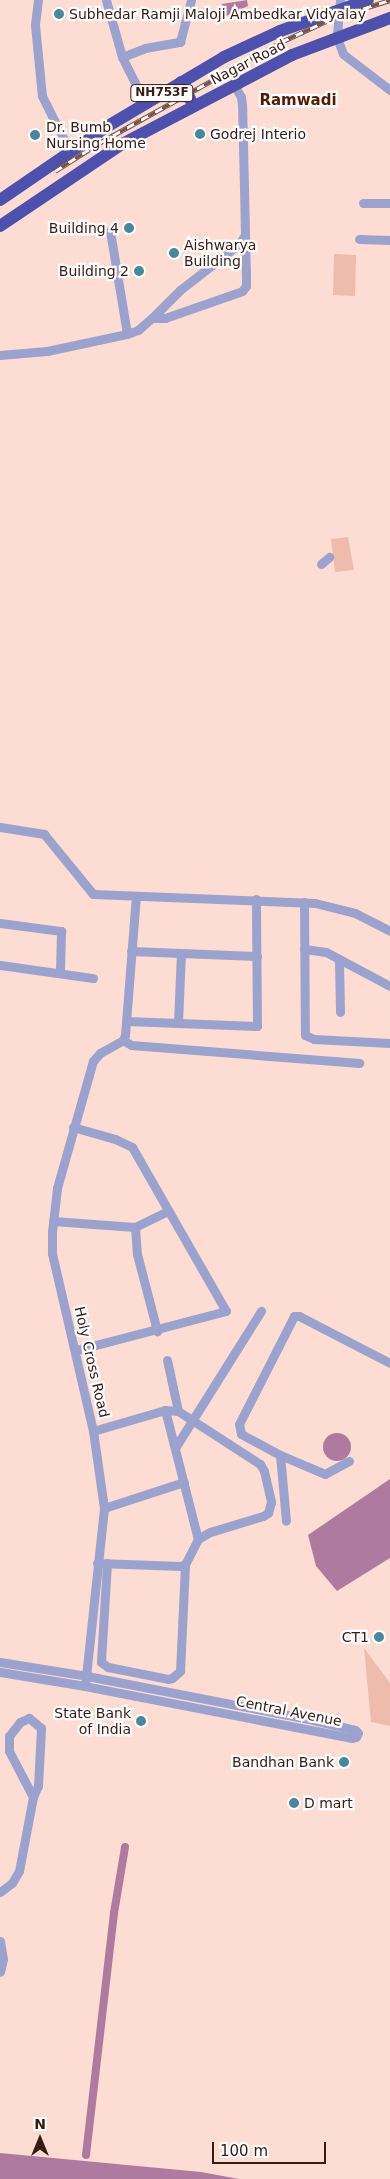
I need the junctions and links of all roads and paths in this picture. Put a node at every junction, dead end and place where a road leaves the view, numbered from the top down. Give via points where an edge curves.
1 (38, 0) edge
2 (106, 0) edge
3 (191, 0) edge
4 (368, 0) edge
5 (352, 3) edge
6 (338, 6) edge
7 (390, 18) edge
8 (351, 33) junction
9 (337, 38) junction
10 (343, 54) junction
11 (122, 57) junction
12 (181, 82) junction
13 (234, 85) junction
14 (390, 90) edge
15 (145, 103) junction
16 (194, 106) junction
17 (70, 152) junction
18 (0, 200) edge
19 (363, 203) dead end
20 (390, 203) edge
21 (0, 226) edge
22 (110, 231) dead end
23 (245, 235) junction
24 (359, 239) dead end
25 (390, 240) edge
26 (152, 318) junction
27 (127, 334) junction
28 (0, 355) edge
29 (329, 557) dead end
30 (321, 564) dead end
31 (0, 827) edge
32 (136, 896) junction
33 (256, 900) junction
34 (304, 902) junction
35 (0, 922) edge
36 (390, 931) edge
37 (304, 949) junction
38 (132, 952) junction
39 (181, 953) junction
40 (257, 956) junction
41 (339, 959) junction
42 (0, 965) edge
43 (60, 973) junction
44 (93, 978) dead end
45 (390, 986) edge
46 (340, 1012) dead end
47 (127, 1021) junction
48 (178, 1022) junction
49 (124, 1040) junction
50 (390, 1043) edge
51 (360, 1063) dead end
52 (73, 1127) junction
53 (168, 1211) junction
54 (53, 1221) junction
55 (135, 1227) junction
56 (261, 1311) dead end
57 (157, 1331) junction
58 (76, 1350) junction
59 (167, 1360) dead end
60 (390, 1363) edge
61 (165, 1410) junction
62 (178, 1411) junction
63 (194, 1421) junction
64 (93, 1431) junction
65 (175, 1448) junction
66 (280, 1455) junction
67 (349, 1461) dead end
68 (184, 1482) junction
69 (104, 1508) junction
70 (286, 1522) dead end
71 (198, 1539) junction
72 (97, 1563) junction
73 (107, 1563) junction
74 (185, 1564) junction
75 (0, 1662) edge
76 (0, 1672) edge
77 (87, 1676) junction
78 (85, 1686) junction
79 (212, 1705) junction
80 (266, 1716) junction
81 (33, 1797) junction
82 (0, 1892) edge
83 (0, 1941) edge
84 (0, 1972) edge

1 - 17 street via 35,25 42,96
2 - 11 street
3 - 11 street via 180,42 145,48
4 - 5 highway, Nagar Road / NH753F
5 - 6 highway, Nagar Road / NH753F
6 - 9 street
6 - 12 highway, Nagar Road / NH753F via 224,58
7 - 8 highway, Nagar Road / NH753F
8 - 9 highway, Nagar Road / NH753F
8 - 10 street
9 - 10 street
9 - 13 highway, Nagar Road / NH753F via 292,55
10 - 14 street
11 - 15 street
12 - 15 highway, Nagar Road / NH753F
12 - 16 highway
13 - 16 highway, Nagar Road / NH753F
13 - 23 street via 242,105
15 - 17 highway, Nagar Road / NH753F
16 - 21 highway, Nagar Road / NH753F via 122,144
17 - 18 highway, Nagar Road / NH753F
19 - 20 street
22 - 27 street
23 - 26 street via 239,244 180,290
23 - 26 street via 246,286 242,291 166,318
24 - 25 street
26 - 27 street via 138,330
27 - 28 street via 47,351
29 - 30 street
31 - 32 street via 44,834 93,894
32 - 33 street
32 - 38 street
33 - 34 street
33 - 40 street
34 - 36 street via 355,913
34 - 37 street
35 - 43 street via 61,932
37 - 41 street via 319,950
37 - 50 street via 305,1035 314,1039
38 - 39 street
38 - 47 street
39 - 40 street
39 - 48 street
40 - 48 street via 257,1026
41 - 45 street
41 - 46 street
42 - 43 street
43 - 44 street
47 - 48 street
47 - 49 street
49 - 51 street via 131,1045
49 - 52 street, Holy Cross Road via 100,1053 93,1061
52 - 53 street via 132,1147
52 - 54 street, Holy Cross Road via 57,1188
53 - 55 street
53 - 57 street via 226,1311
54 - 55 street
54 - 58 street, Holy Cross Road via 52,1253
55 - 57 street via 136,1254
56 - 63 street
57 - 58 street
58 - 64 street, Holy Cross Road
59 - 62 street
60 - 66 street via 294,1316 239,1424 241,1434
61 - 62 street
61 - 64 street
61 - 65 street
62 - 63 street
63 - 65 street
63 - 71 street via 260,1464 271,1502 268,1513 263,1516 210,1532
64 - 69 street, Holy Cross Road
65 - 68 street
66 - 67 street via 325,1474
66 - 70 street
68 - 69 street
68 - 71 street
69 - 72 street, Holy Cross Road
71 - 74 street
72 - 73 street
72 - 77 street, Holy Cross Road
73 - 74 street
73 - 74 street via 101,1662 108,1667 168,1679 180,1671
75 - 77 street, Central Avenue
76 - 78 street, Central Avenue
77 - 78 street, Holy Cross Road
77 - 79 street, Central Avenue
78 - 79 street, Central Avenue
79 - 80 street, Central Avenue
80 - 80 street, Central Avenue via 355,1730 358,1733 352,1738
81 - 81 street via 38,1786 40,1728 29,1718 20,1722 9,1736 9,1751
81 - 82 street via 20,1870 12,1883
83 - 84 street via 3,1959

